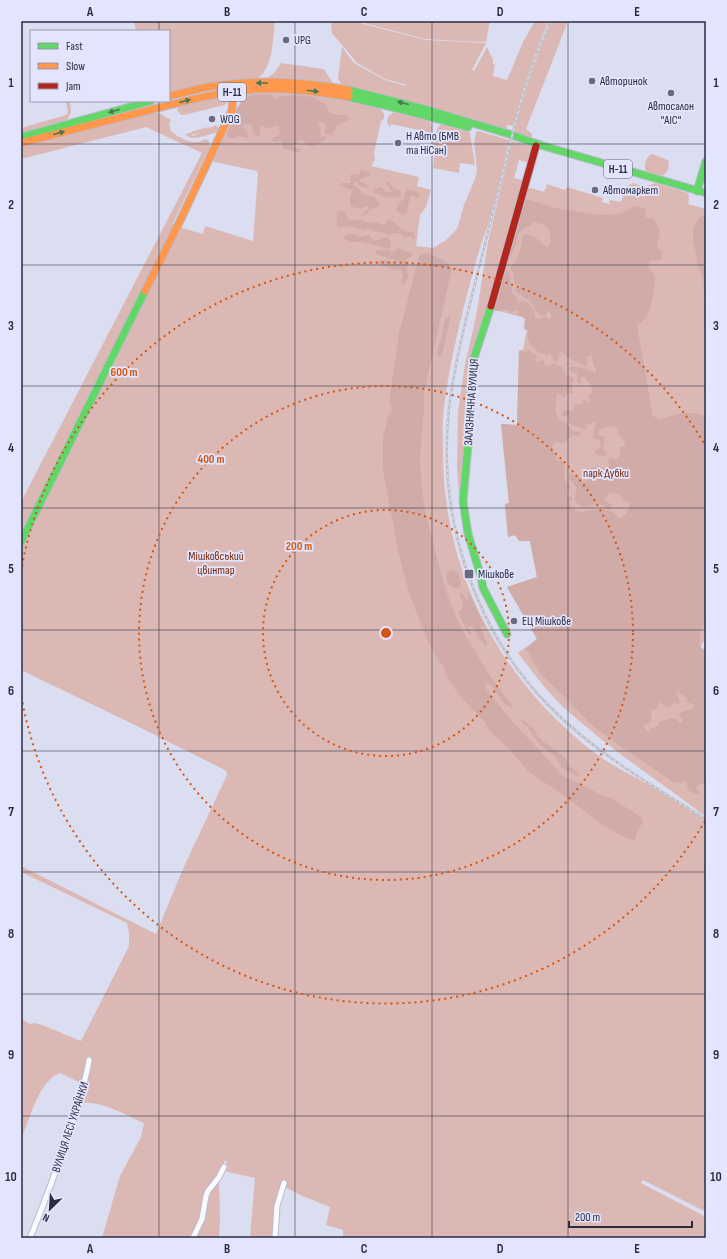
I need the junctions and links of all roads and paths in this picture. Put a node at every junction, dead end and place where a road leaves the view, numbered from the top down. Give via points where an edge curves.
1 (233, 92) junction
2 (170, 96) edge
3 (148, 102) edge
4 (21, 137) edge
5 (21, 143) edge
6 (538, 146) junction
7 (706, 160) edge
8 (697, 191) junction
9 (706, 193) edge
10 (21, 542) edge
11 (507, 634) dead end
12 (89, 1060) dead end
13 (224, 1167) dead end
14 (284, 1183) dead end
15 (30, 1238) edge
16 (193, 1238) edge
17 (275, 1238) edge

5 -> 1 main road, Н-11 via 192,99
1 -> 6 main road, Н-11 via 284,89 326,93
1 - 10 main road via 232,110 179,223
6 -> 2 main road, Н-11 via 516,135 441,113 331,87 252,82 221,85
3 -> 4 main road
6 - 8 main road, Н-11
6 - 11 main road, ЗАЛІЗНИЧНА ВУЛИЦЯ via 483,333 473,357 464,509 483,588
7 - 8 main road
8 - 9 main road, Н-11
12 - 15 street, ВУЛИЦЯ ЛЕСІ УКРАЇНКИ via 84,1085 60,1159
13 - 16 street via 208,1191 202,1219
14 - 17 street via 277,1206

